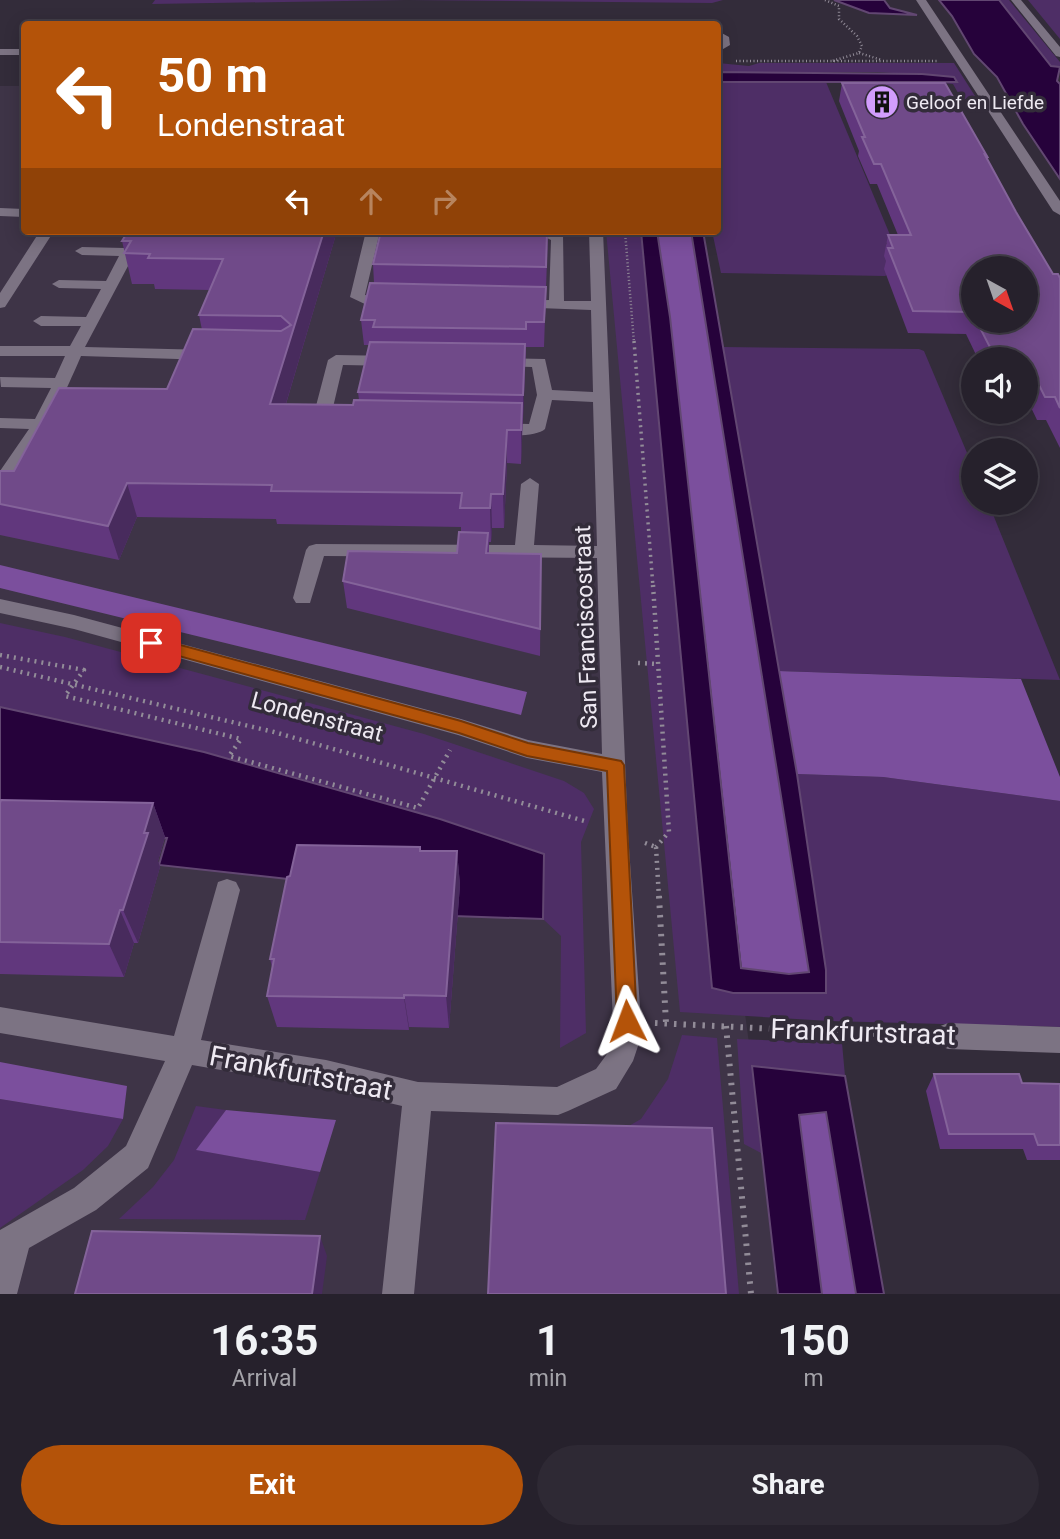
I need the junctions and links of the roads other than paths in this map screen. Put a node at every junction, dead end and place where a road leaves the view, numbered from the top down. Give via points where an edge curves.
1 (921, 0) edge
2 (1016, 0) edge
3 (0, 52) edge
4 (21, 52) edge
5 (1060, 54) edge
6 (1060, 211) edge
7 (0, 212) edge
8 (21, 213) edge
9 (44, 235) edge
10 (137, 235) edge
11 (372, 235) edge
12 (552, 235) edge
13 (596, 235) edge
14 (82, 251) dead end
15 (128, 252) junction
16 (59, 284) dead end
17 (110, 285) junction
18 (410, 303) edge
19 (0, 304) edge
20 (503, 304) edge
21 (556, 305) junction
22 (599, 306) junction
23 (41, 321) dead end
24 (90, 322) junction
25 (0, 351) edge
26 (75, 351) junction
27 (220, 355) edge
28 (417, 361) edge
29 (485, 361) edge
30 (1, 382) edge
31 (61, 383) junction
32 (545, 396) junction
33 (601, 397) junction
34 (0, 423) edge
35 (38, 424) junction
36 (347, 425) edge
37 (482, 428) edge
38 (8, 466) edge
39 (0, 483) edge
40 (530, 484) dead end
41 (524, 551) junction
42 (608, 552) junction
43 (303, 598) dead end
44 (0, 607) edge
45 (615, 765) junction
46 (227, 890) dead end
47 (0, 1020) edge
48 (627, 1021) joint
49 (948, 1036) road end
50 (1060, 1040) edge
51 (184, 1050) junction
52 (418, 1096) junction
53 (8, 1243) edge
54 (1, 1294) edge
55 (398, 1294) edge

1 - 6 street
2 - 5 street
3 - 4 street
7 - 8 street
9 - 19 street
10 - 15 street
11 - 18 street via 357,297 369,302
12 - 21 street via 558,238
13 - 22 street, San Franciscostraat
14 - 15 street
15 - 17 street
16 - 17 street
17 - 24 street
20 - 21 street
21 - 22 street
22 - 33 street, San Franciscostraat
23 - 24 street
24 - 26 street
25 - 26 street
26 - 27 street
26 - 31 street
28 - 36 street via 336,360 320,425
29 - 32 street via 539,362
30 - 31 street
31 - 35 street
32 - 33 street
32 - 37 street via 536,429
33 - 42 street, San Franciscostraat
34 - 35 street
35 - 38 street
38 - 39 street
40 - 41 street
41 - 42 street
41 - 43 street via 316,550
42 - 45 street, San Franciscostraat
44 - 45 street, Londenstraat via 74,622 527,749
45 - 48 street, San Franciscostraat
46 - 51 street, Frankfurtstraat
47 - 51 street, Frankfurtstraat
48 - 52 street, Frankfurtstraat via 619,1061 606,1079 558,1101
49 - 50 street, Frankfurtstraat
51 - 52 street, Frankfurtstraat via 326,1074
51 - 53 street via 137,1157 85,1199
52 - 55 street, Frankfurtstraat
53 - 54 street

